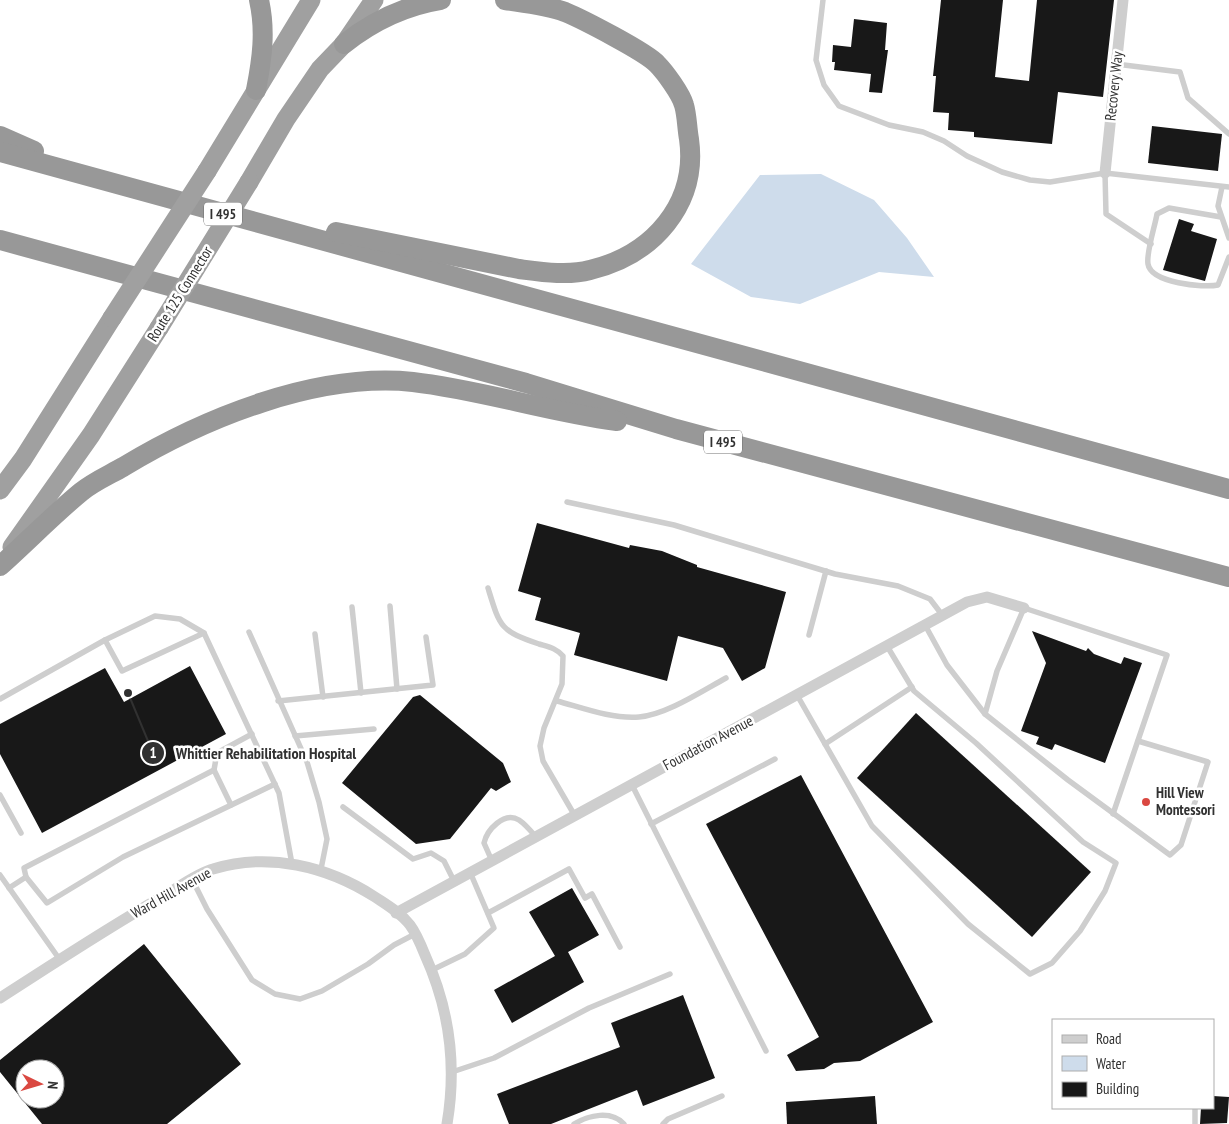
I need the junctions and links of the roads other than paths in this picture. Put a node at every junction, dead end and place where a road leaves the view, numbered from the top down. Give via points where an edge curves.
1 (259, 0) edge
2 (311, 0) edge
3 (374, 0) edge
4 (441, 0) edge
5 (505, 0) edge
6 (823, 0) edge
7 (1123, 0) edge
8 (344, 44) junction
9 (1116, 64) junction
10 (256, 90) junction
11 (1229, 134) edge
12 (0, 136) edge
13 (0, 152) edge
14 (70, 172) junction
15 (1105, 173) junction
16 (1226, 187) edge
17 (1220, 217) junction
18 (261, 225) junction
19 (1229, 238) edge
20 (0, 240) edge
21 (1151, 244) junction
22 (1229, 257) edge
23 (676, 429) junction
24 (1229, 489) edge
25 (0, 490) edge
26 (566, 502) dead end
27 (0, 561) edge
28 (0, 566) edge
29 (826, 571) junction
30 (1229, 577) edge
31 (488, 588) dead end
32 (390, 606) dead end
33 (352, 607) dead end
34 (1024, 608) junction
35 (943, 616) junction
36 (925, 626) junction
37 (249, 632) dead end
38 (204, 633) junction
39 (315, 634) dead end
40 (809, 635) dead end
41 (426, 636) dead end
42 (105, 640) junction
43 (887, 646) junction
44 (726, 678) dead end
45 (912, 687) junction
46 (397, 689) junction
47 (361, 693) junction
48 (797, 695) junction
49 (322, 697) junction
50 (0, 699) edge
51 (278, 700) junction
52 (557, 701) junction
53 (985, 714) junction
54 (374, 728) dead end
55 (252, 734) junction
56 (295, 736) junction
57 (1138, 741) junction
58 (825, 744) junction
59 (775, 759) dead end
60 (214, 770) junction
61 (275, 784) junction
62 (632, 785) junction
63 (0, 795) edge
64 (231, 805) junction
65 (343, 807) dead end
66 (1113, 814) junction
67 (574, 816) junction
68 (651, 824) junction
69 (21, 833) dead end
70 (536, 837) junction
71 (492, 861) junction
72 (292, 864) junction
73 (321, 869) junction
74 (470, 872) junction
75 (0, 875) edge
76 (26, 877) junction
77 (192, 880) junction
78 (454, 881) junction
79 (9, 888) junction
80 (396, 912) junction
81 (488, 913) junction
82 (415, 934) junction
83 (620, 946) dead end
84 (60, 960) junction
85 (432, 970) junction
86 (670, 974) dead end
87 (1, 996) edge
88 (766, 1052) dead end
89 (452, 1072) junction
90 (722, 1096) dead end
91 (1195, 1109) edge
92 (447, 1124) edge
93 (574, 1124) edge
94 (624, 1124) edge
95 (663, 1124) edge
96 (1195, 1124) edge

1 - 10 highway via 264,21 262,60
2 - 10 highway
3 - 8 highway, Route 125 Connector
4 - 8 highway via 405,8 381,18
5 - 18 highway via 565,12 636,50 655,62 684,103 691,159 684,192 668,223 644,247 589,271 549,273 322,230
6 - 15 lane via 816,60 824,85 839,106 888,124 923,132 1002,172 1030,180 1050,182
7 - 9 street, Recovery Way
8 - 27 highway, Route 125 Connector, bridge via 320,69 286,119 159,328 41,508
9 - 11 lane via 1180,72 1188,98
9 - 15 street, Recovery Way
10 - 25 highway, bridge via 208,172
12 - 14 highway via 42,154
13 - 14 highway, I 495
14 - 18 highway, I 495
15 - 16 lane
15 - 21 lane via 1106,214
16 - 17 lane via 1218,206
17 - 19 lane
17 - 21 lane via 1168,208 1157,214
18 - 24 highway, I 495
20 - 23 highway, I 495 via 517,381
21 - 22 lane via 1148,264 1152,273 1205,287 1218,285
23 - 28 highway via 588,417 411,382 356,383 313,389 241,409 145,454 82,492
23 - 30 highway, I 495
26 - 29 lane via 674,525
29 - 35 lane via 898,586 930,599
29 - 40 lane
31 - 52 lane via 498,619 512,635 557,649 563,656 562,684
32 - 46 lane
33 - 47 lane
34 - 35 street, Foundation Avenue via 986,598 967,602
34 - 53 lane via 997,671
34 - 57 lane via 1167,655
35 - 36 street, Foundation Avenue
36 - 43 street, Foundation Avenue
36 - 53 lane via 947,665
37 - 51 lane
38 - 42 lane via 180,618 155,616
38 - 42 lane via 122,671
38 - 55 lane
39 - 49 lane
41 - 46 lane via 433,685
42 - 50 lane
43 - 45 lane
43 - 48 street, Foundation Avenue
44 - 52 lane via 657,713 639,717 612,716
45 - 58 lane
45 - 58 lane via 1083,842 1116,863 1105,891 1080,931 1052,963 1030,974 968,924 872,826
46 - 47 lane
47 - 49 lane
48 - 58 lane
48 - 62 street, Foundation Avenue
49 - 51 lane
51 - 56 lane
52 - 67 lane via 544,728 540,746 543,761
53 - 66 lane
54 - 56 lane
55 - 60 lane via 217,753
55 - 61 lane
56 - 73 lane via 307,762 327,839
57 - 66 lane
57 - 66 lane via 1208,762 1181,845 1170,855
59 - 68 lane
60 - 64 lane
60 - 76 lane via 24,868
61 - 64 lane
61 - 72 lane
62 - 67 street, Foundation Avenue
62 - 68 lane
63 - 69 lane
64 - 76 lane via 123,856 48,903
65 - 78 lane via 413,859 431,853 444,861
67 - 70 street, Foundation Avenue
68 - 88 lane
70 - 71 street, Foundation Avenue
70 - 71 lane via 520,820 514,818 500,822 489,830 484,842
71 - 74 street, Foundation Avenue
72 - 73 street, Ward Hill Avenue
72 - 77 street, Ward Hill Avenue via 262,861 240,864 212,869
73 - 80 street, Ward Hill Avenue via 366,891
74 - 78 street, Foundation Avenue
74 - 81 lane
75 - 79 lane
76 - 79 lane
77 - 82 lane via 252,980 275,994 300,1000 322,991
77 - 84 street, Ward Hill Avenue
78 - 80 street, Foundation Avenue
79 - 84 lane
80 - 82 street, Ward Hill Avenue
81 - 83 lane via 569,869 585,898 592,894
81 - 85 lane via 494,928 465,954
82 - 85 street, Ward Hill Avenue
84 - 87 street, Ward Hill Avenue
85 - 89 street, Ward Hill Avenue via 450,1036
86 - 89 lane via 590,1008 494,1058
89 - 92 street, Ward Hill Avenue
90 - 95 lane
91 - 96 lane
93 - 94 lane via 605,1115 617,1117

